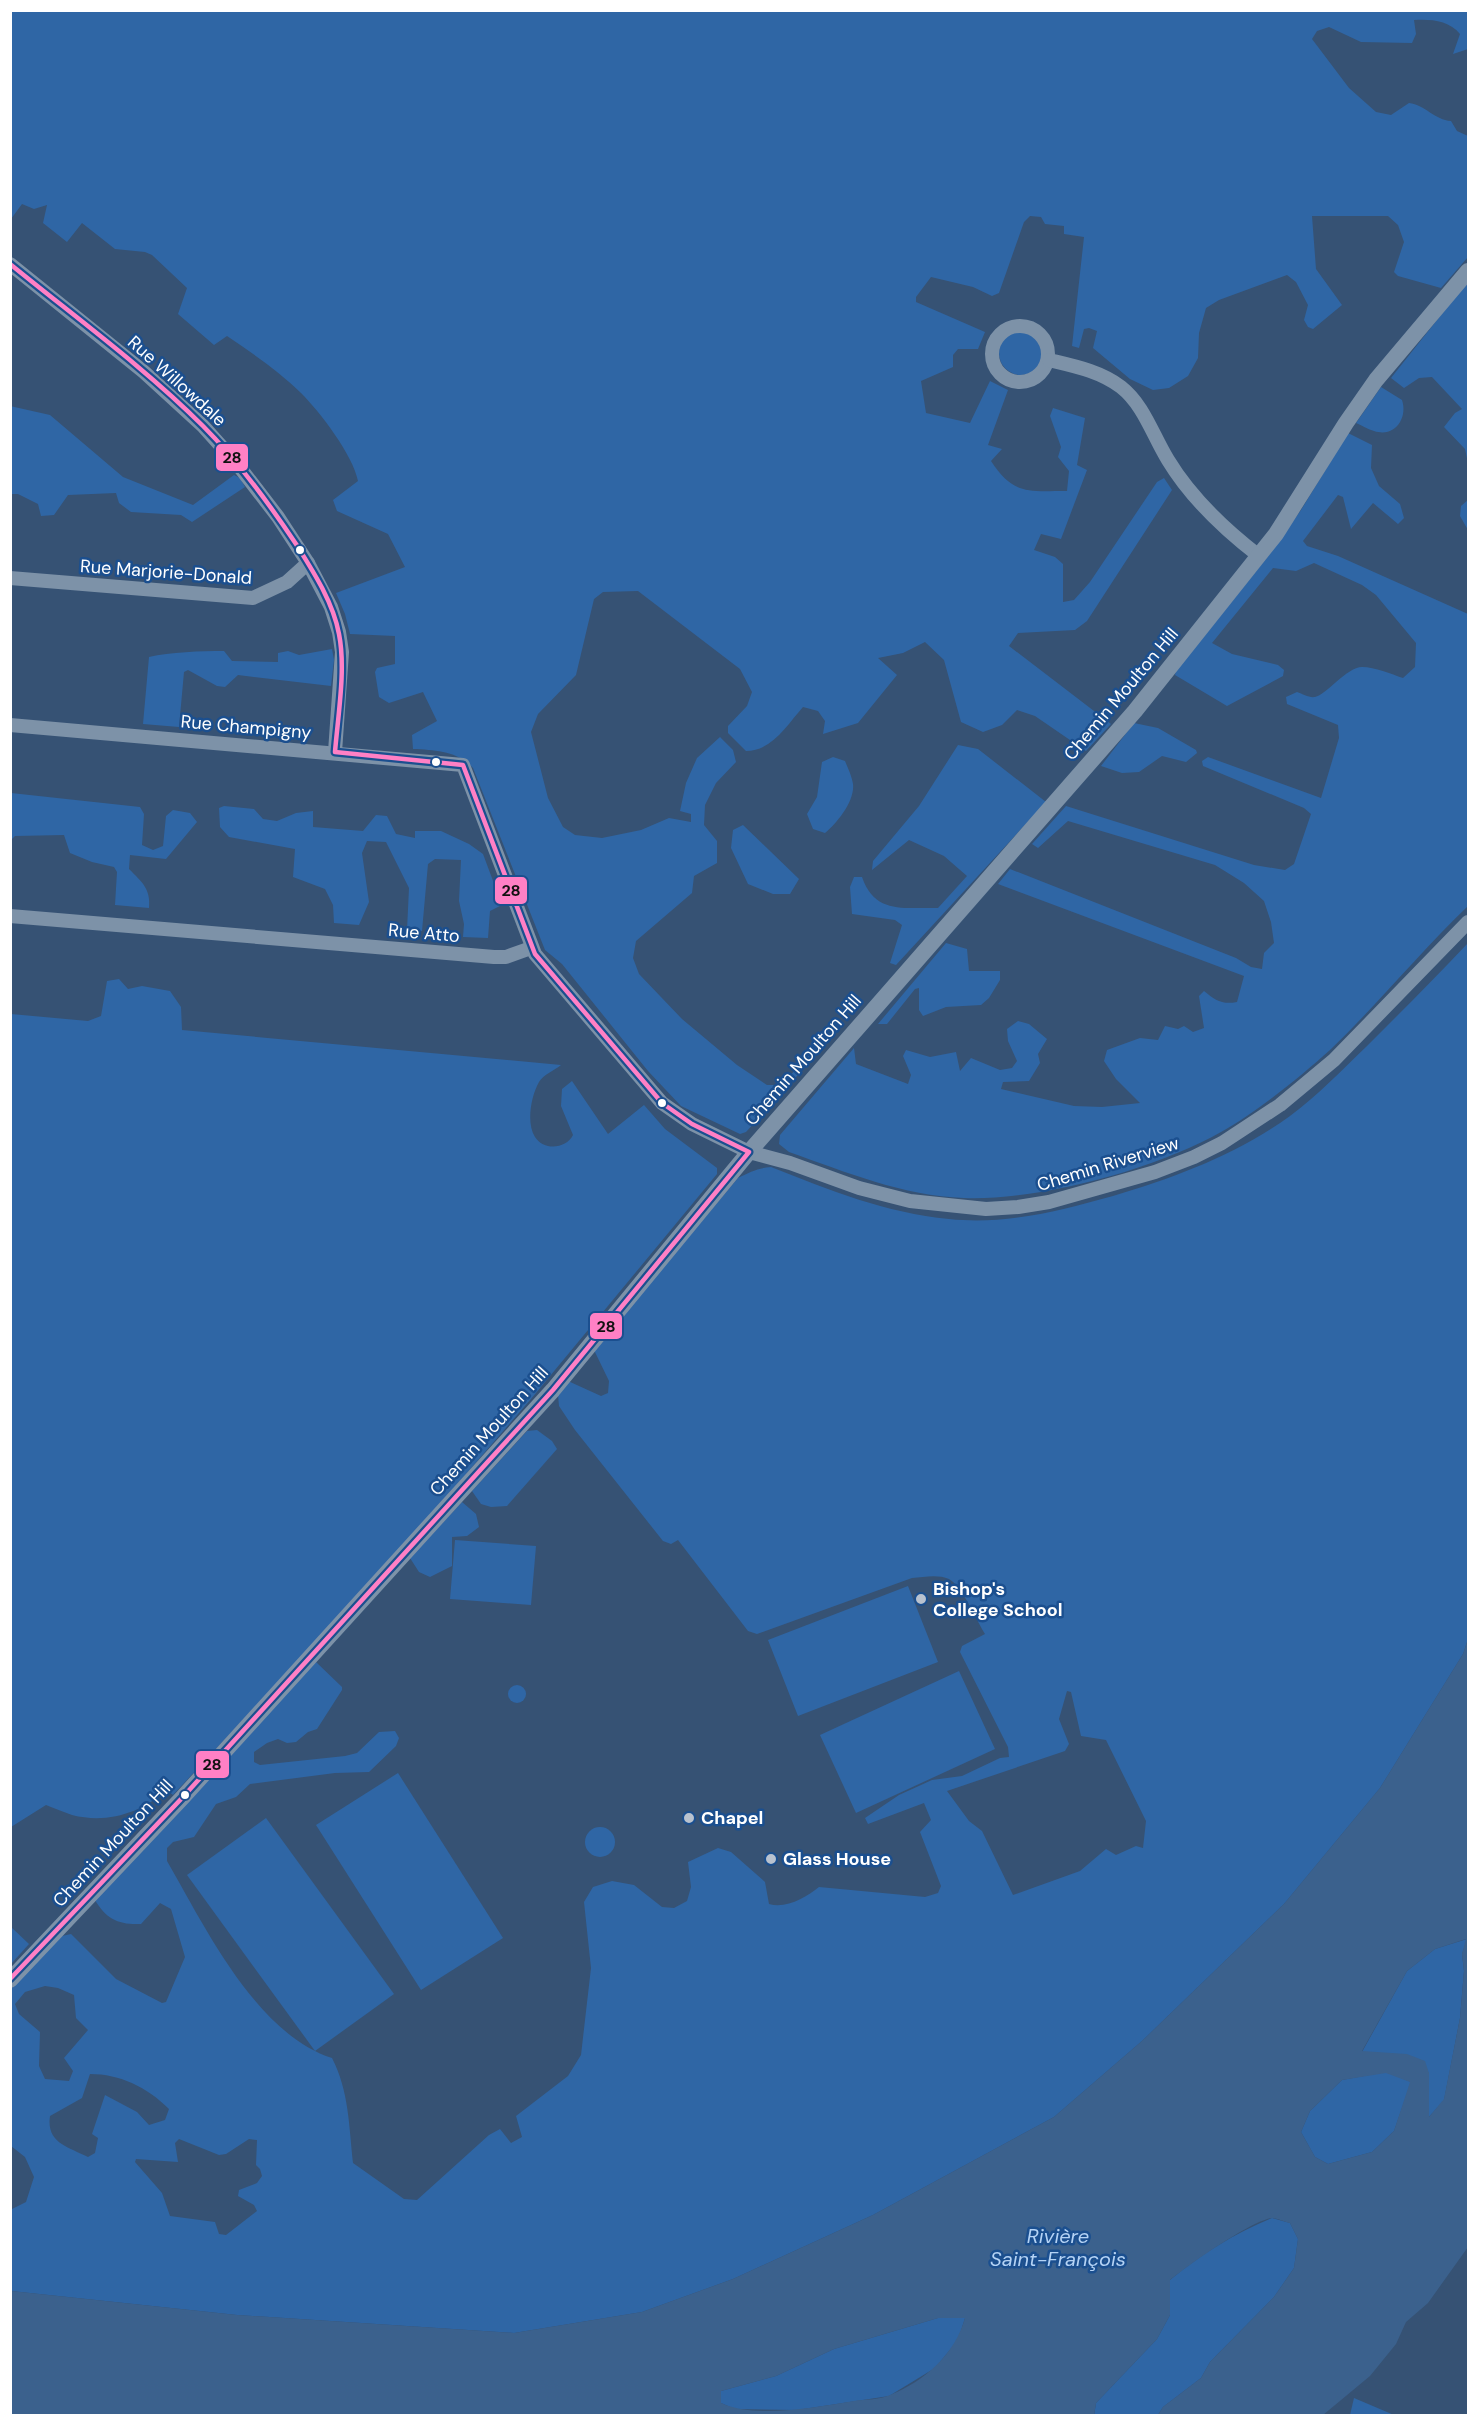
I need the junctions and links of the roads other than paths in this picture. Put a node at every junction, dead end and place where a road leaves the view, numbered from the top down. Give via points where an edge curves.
1 (10, 264) edge
2 (1468, 271) edge
3 (1049, 360) junction
4 (1259, 556) junction
5 (308, 563) junction
6 (10, 578) edge
7 (10, 725) edge
8 (335, 752) junction
9 (10, 916) edge
10 (1468, 922) edge
11 (531, 948) junction
12 (749, 1152) junction
13 (10, 1980) edge

1 - 5 street, Rue Willowdale via 144,372 203,426 259,490
2 - 4 street, Chemin Moulton Hill via 1376,380
3 - 3 street via 1037,378 1015,383 997,371 992,349 1004,331 1025,326 1044,338
3 - 4 street via 1103,376 1131,396 1185,485
4 - 12 street, Chemin Moulton Hill via 1135,711
5 - 6 street, Rue Marjorie-Donald via 287,582 254,598
5 - 8 street, Rue Willowdale via 331,607 342,652
7 - 8 street, Rue Champigny
8 - 11 street, Rue Champigny via 463,765
9 - 11 street, Rue Atto via 495,957
10 - 12 street, Chemin Riverview via 1368,1028 1280,1105 1222,1143 1155,1172 1049,1202 986,1209 910,1201
11 - 12 street via 662,1102 692,1124
12 - 13 street, Chemin Moulton Hill via 547,1397 182,1798

